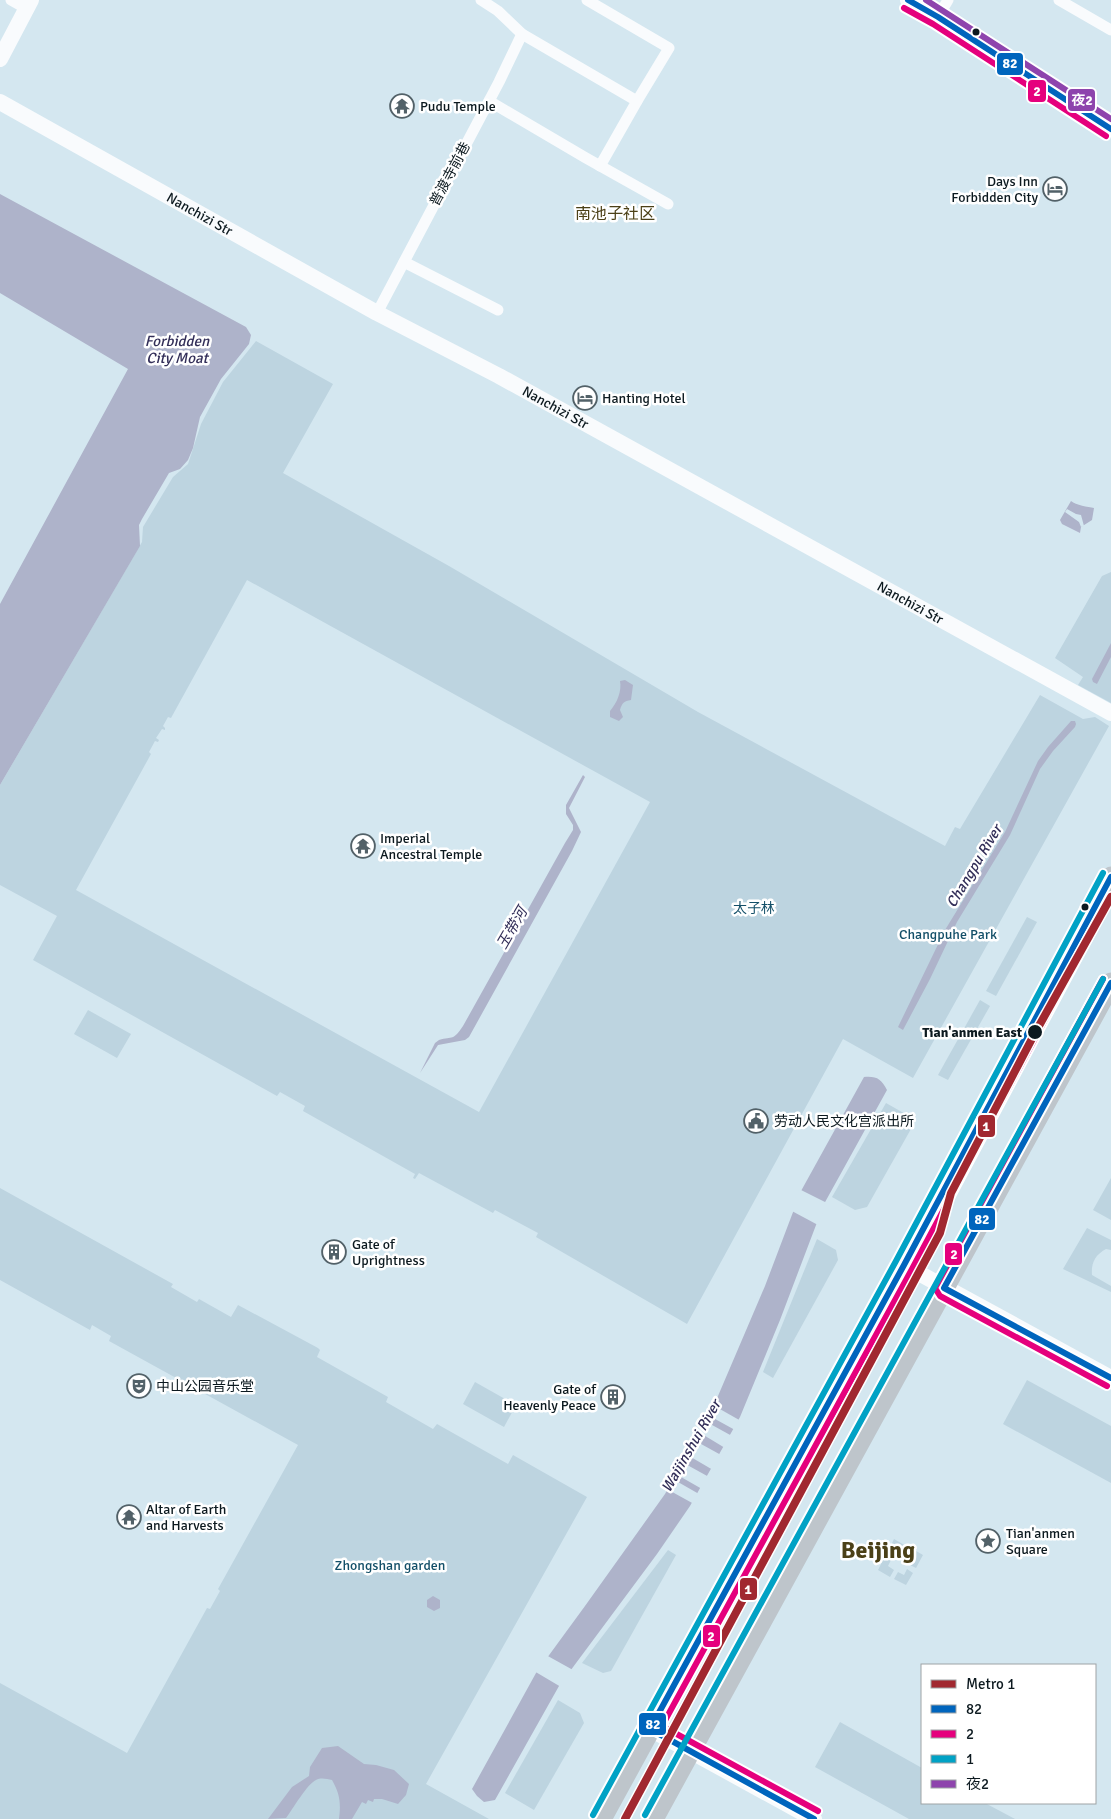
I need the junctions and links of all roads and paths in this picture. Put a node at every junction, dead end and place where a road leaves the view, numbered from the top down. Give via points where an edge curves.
1 (11, 0) edge
2 (480, 0) edge
3 (587, 0) edge
4 (908, 0) edge
5 (948, 0) edge
6 (1059, 0) edge
7 (29, 4) edge
8 (938, 17) junction
9 (1111, 30) edge
10 (522, 34) junction
11 (0, 59) edge
12 (489, 101) junction
13 (0, 102) edge
14 (637, 102) junction
15 (1111, 129) edge
16 (600, 166) junction
17 (668, 204) dead end
18 (404, 262) junction
19 (498, 310) dead end
20 (377, 313) junction
21 (1111, 713) edge
22 (1111, 877) edge
23 (1111, 983) edge
24 (904, 1266) junction
25 (944, 1288) junction
26 (1111, 1378) edge
27 (650, 1729) junction
28 (690, 1751) junction
29 (600, 1819) edge
30 (654, 1819) edge
31 (814, 1819) edge

1 - 7 street
2 - 10 street via 498,10
3 - 14 street via 670,48
4 - 8 street
5 - 8 street
6 - 9 street
7 - 11 street
8 - 15 street
10 - 12 street, 普渡寺前巷
10 - 14 street
12 - 16 street
12 - 18 street, 普渡寺前巷
13 - 20 street, Nanchizi Str
14 - 16 street
16 - 17 street
18 - 19 street
18 - 20 street, 普渡寺前巷
20 - 21 street, Nanchizi Str
22 - 24 highway
23 - 25 highway
24 - 25 street
24 - 27 highway
25 - 26 street
25 - 28 highway
27 - 28 street
27 - 29 highway
28 - 30 highway
28 - 31 street

